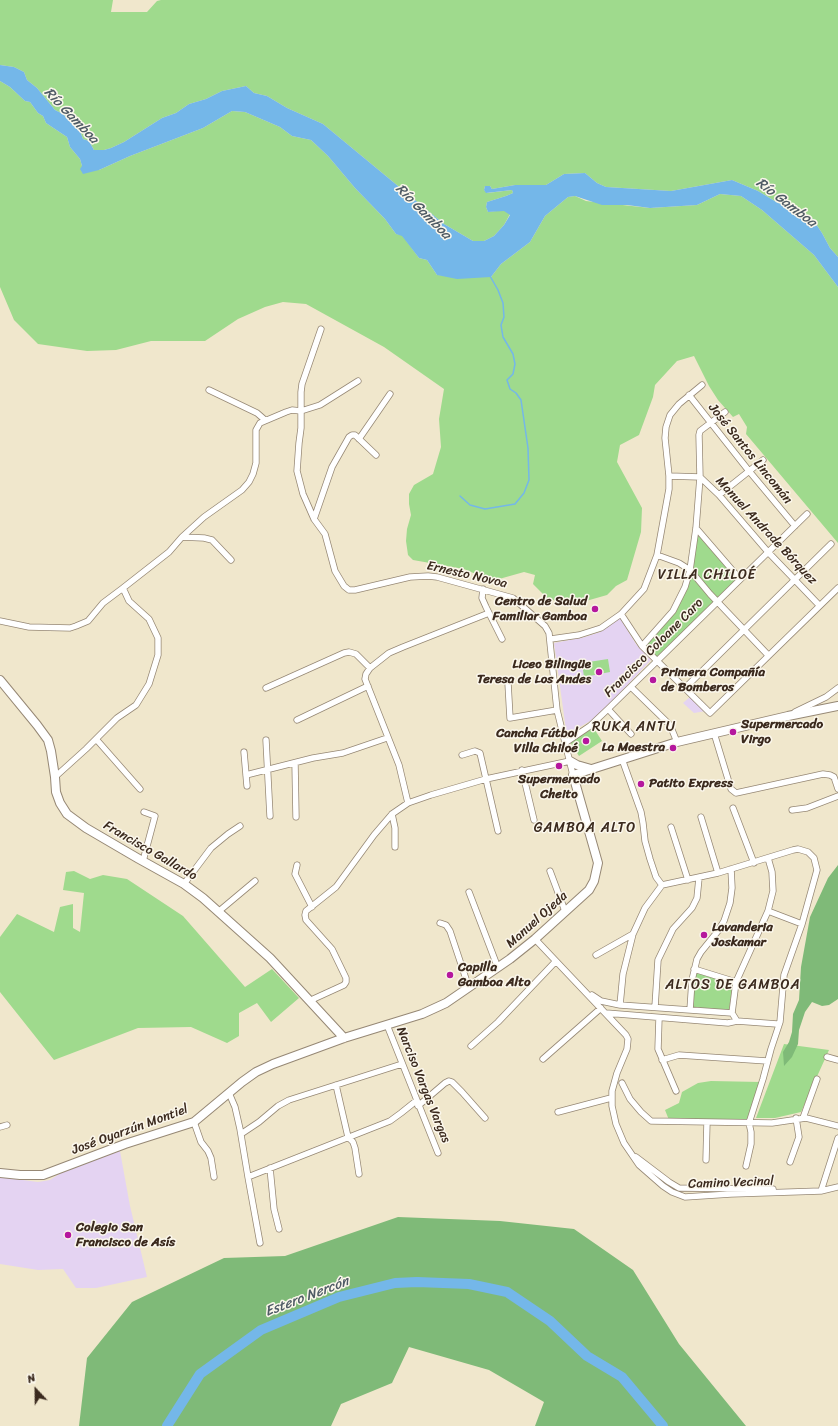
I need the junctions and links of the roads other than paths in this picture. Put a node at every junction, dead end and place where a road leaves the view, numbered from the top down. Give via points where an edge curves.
1 (321, 329) dead end
2 (358, 381) dead end
3 (702, 385) dead end
4 (209, 390) dead end
5 (390, 394) dead end
6 (689, 395) junction
7 (301, 411) junction
8 (725, 412) dead end
9 (265, 420) junction
10 (711, 424) junction
11 (359, 439) junction
12 (376, 455) dead end
13 (762, 460) dead end
14 (749, 471) junction
15 (669, 476) junction
16 (700, 477) junction
17 (719, 495) junction
18 (807, 514) dead end
19 (314, 519) junction
20 (795, 526) junction
21 (696, 528) junction
22 (182, 538) junction
23 (831, 544) dead end
24 (768, 552) junction
25 (657, 555) junction
26 (231, 560) dead end
27 (690, 570) junction
28 (740, 578) junction
29 (794, 580) junction
30 (123, 588) junction
31 (838, 588) edge
32 (483, 589) junction
33 (717, 602) junction
34 (819, 605) junction
35 (489, 613) junction
36 (621, 614) junction
37 (0, 621) edge
38 (743, 629) junction
39 (502, 638) dead end
40 (551, 639) junction
41 (642, 646) junction
42 (768, 655) junction
43 (657, 661) junction
44 (370, 668) junction
45 (0, 680) edge
46 (508, 683) dead end
47 (368, 686) junction
48 (631, 687) junction
49 (266, 688) dead end
50 (685, 688) junction
51 (838, 688) edge
52 (838, 706) edge
53 (608, 709) junction
54 (557, 710) junction
55 (788, 716) junction
56 (297, 720) dead end
57 (714, 733) junction
58 (631, 734) dead end
59 (387, 738) junction
60 (96, 739) junction
61 (266, 740) dead end
62 (677, 742) junction
63 (565, 743) junction
64 (244, 752) dead end
65 (462, 755) dead end
66 (622, 759) junction
67 (570, 761) junction
68 (295, 763) junction
69 (269, 769) junction
70 (592, 769) junction
71 (522, 770) junction
72 (246, 775) junction
73 (573, 775) junction
74 (55, 777) junction
75 (486, 779) junction
76 (246, 786) dead end
77 (140, 789) dead end
78 (838, 789) edge
79 (578, 793) junction
80 (838, 796) edge
81 (408, 803) junction
82 (733, 808) dead end
83 (792, 810) dead end
84 (144, 812) dead end
85 (392, 814) junction
86 (270, 816) dead end
87 (296, 817) dead end
88 (701, 817) dead end
89 (534, 820) dead end
90 (240, 826) dead end
91 (671, 827) dead end
92 (498, 831) dead end
93 (395, 847) dead end
94 (768, 858) junction
95 (143, 861) junction
96 (754, 863) junction
97 (297, 864) dead end
98 (731, 869) junction
99 (550, 871) dead end
100 (718, 873) junction
101 (699, 878) junction
102 (255, 880) dead end
103 (688, 880) junction
104 (184, 884) junction
105 (662, 885) junction
106 (470, 892) dead end
107 (312, 906) junction
108 (565, 911) junction
109 (768, 911) junction
110 (218, 912) junction
111 (440, 923) dead end
112 (802, 924) junction
113 (633, 934) junction
114 (535, 939) junction
115 (596, 955) dead end
116 (556, 961) junction
117 (498, 968) junction
118 (694, 969) junction
119 (736, 982) junction
120 (469, 988) junction
121 (582, 988) junction
122 (309, 1001) junction
123 (620, 1004) junction
124 (655, 1007) junction
125 (604, 1010) junction
126 (690, 1010) junction
127 (732, 1013) junction
128 (659, 1018) junction
129 (738, 1021) junction
130 (387, 1025) junction
131 (778, 1026) junction
132 (344, 1038) junction
133 (471, 1046) dead end
134 (827, 1057) dead end
135 (543, 1059) dead end
136 (662, 1060) junction
137 (838, 1060) edge
138 (767, 1061) junction
139 (402, 1064) junction
140 (817, 1080) dead end
141 (622, 1083) dead end
142 (336, 1085) junction
143 (676, 1091) dead end
144 (229, 1093) junction
145 (611, 1098) junction
146 (417, 1103) junction
147 (558, 1112) dead end
148 (485, 1118) dead end
149 (796, 1118) junction
150 (803, 1118) junction
151 (194, 1122) junction
152 (707, 1122) junction
153 (749, 1123) junction
154 (7, 1125) dead end
155 (838, 1126) edge
156 (0, 1127) edge
157 (241, 1134) junction
158 (348, 1137) junction
159 (838, 1138) edge
160 (631, 1148) dead end
161 (438, 1154) dead end
162 (706, 1160) dead end
163 (790, 1162) dead end
164 (746, 1166) dead end
165 (270, 1168) junction
166 (0, 1173) edge
167 (359, 1174) dead end
168 (214, 1177) dead end
169 (248, 1177) junction
170 (838, 1187) edge
171 (821, 1191) junction
172 (795, 1192) junction
173 (279, 1230) dead end
174 (260, 1243) dead end

1 - 7 street, Ernesto Novoa via 302,384
2 - 7 street via 320,405
3 - 6 street
4 - 9 street via 257,413
5 - 11 street
6 - 10 street, José Santos Lincomán
6 - 15 street via 673,411 666,427
7 - 9 street via 286,412
7 - 19 street, Ernesto Novoa via 297,471 303,494
8 - 10 street
9 - 22 street via 256,430 256,463 249,482 242,490 204,517
10 - 14 street, José Santos Lincomán
10 - 16 street via 698,435
11 - 12 street
11 - 19 street via 352,435 345,442 332,467
13 - 14 street
14 - 17 street
14 - 20 street, José Santos Lincomán
15 - 16 street, Manuel Andrade Bórquez
15 - 25 street
16 - 17 street, Manuel Andrade Bórquez
16 - 21 street
17 - 24 street, Manuel Andrade Bórquez
18 - 20 street, Francisco Coloane Caro
19 - 32 street, Ernesto Novoa via 326,534 335,571 349,590 420,576 437,577
20 - 24 street, Francisco Coloane Caro
21 - 27 street
21 - 28 street
22 - 26 street via 212,540
22 - 30 street via 169,552
23 - 29 street
24 - 28 street, Francisco Coloane Caro
24 - 29 street, Manuel Andrade Bórquez
25 - 27 street
25 - 36 street via 644,589
27 - 33 street
27 - 41 street via 681,597 673,611
28 - 33 street, Francisco Coloane Caro
29 - 34 street, Manuel Andrade Bórquez
29 - 38 street
30 - 37 street via 103,603 88,621 70,628 29,627
30 - 60 street via 129,601 154,627 158,638 158,655 149,684 136,705 117,718
31 - 34 street
32 - 35 street via 482,598
32 - 40 street, Ernesto Novoa via 513,598 548,629
33 - 38 street
33 - 43 street, Francisco Coloane Caro
34 - 42 street
35 - 39 street
35 - 44 street via 389,653
36 - 40 street via 594,631 579,636
36 - 41 street
38 - 42 street
38 - 50 street
40 - 54 street, Ernesto Novoa
41 - 43 street
42 - 50 street via 710,713
43 - 48 street, Francisco Coloane Caro
43 - 50 street
44 - 47 street via 365,676
44 - 49 street via 356,654 349,652
45 - 74 street, Francisco Gallardo via 48,740
46 - 54 street via 510,718
47 - 56 street
47 - 59 street
48 - 53 street, Francisco Coloane Caro
48 - 62 street via 670,725
51 - 55 street
52 - 55 street
53 - 58 street
53 - 63 street, Francisco Coloane Caro via 590,726
54 - 63 street, Ernesto Novoa
55 - 57 street
57 - 62 street
57 - 78 street via 731,789 736,793 823,774 834,777
59 - 68 street
59 - 81 street via 399,765
60 - 74 street
60 - 77 street
61 - 69 street
62 - 66 street
63 - 67 street, Ernesto Novoa
64 - 72 street
65 - 75 street via 475,751 480,753
66 - 70 street
66 - 105 street via 641,812 650,859 656,877
67 - 70 street
67 - 71 street
67 - 73 street, Ernesto Novoa
68 - 69 street
68 - 87 street
69 - 72 street
69 - 86 street
70 - 73 street
70 - 79 street via 580,781
71 - 75 street
71 - 89 street
72 - 76 street
73 - 79 street, Ernesto Novoa
74 - 95 street, Francisco Gallardo via 56,792 67,814
75 - 81 street
75 - 92 street
79 - 108 street, Manuel Ojeda via 598,868 589,890
80 - 83 street via 807,808
81 - 85 street
82 - 96 street
84 - 95 street via 156,816
85 - 93 street
85 - 107 street via 336,887
88 - 100 street
90 - 104 street via 211,848
91 - 103 street
94 - 96 street
94 - 109 street via 773,891
94 - 112 street via 793,850 812,854 817,870
95 - 104 street, Francisco Gallardo
96 - 98 street
97 - 107 street via 296,874
98 - 100 street
98 - 118 street via 732,895 728,911 718,931 701,952
99 - 108 street
100 - 101 street
101 - 103 street
101 - 124 street via 697,898 692,908 673,928 658,960
102 - 110 street
103 - 105 street
104 - 110 street, Francisco Gallardo
105 - 113 street via 645,908
106 - 117 street
107 - 122 street via 306,911 306,920 332,949 346,982
108 - 114 street, Manuel Ojeda
109 - 112 street
109 - 119 street
110 - 122 street, Francisco Gallardo via 270,958
111 - 120 street via 446,925 450,931
112 - 131 street via 784,975
113 - 115 street
113 - 123 street via 623,974
114 - 116 street
114 - 117 street, Manuel Ojeda
116 - 121 street
116 - 133 street via 498,1022
117 - 120 street, Manuel Ojeda
118 - 119 street
118 - 126 street
119 - 127 street
120 - 130 street, Manuel Ojeda via 433,1010
121 - 123 street via 601,1001
121 - 125 street
122 - 132 street, Francisco Gallardo
123 - 124 street
124 - 126 street
125 - 128 street
125 - 135 street
125 - 145 street, Camino Vecinal via 628,1039
126 - 127 street
127 - 129 street
128 - 129 street via 728,1023
128 - 136 street via 658,1049
129 - 131 street
130 - 132 street, Manuel Ojeda
130 - 139 street, Narciso Vargas Vargas
131 - 138 street
132 - 144 street, José Oyarzún Montiel via 256,1072
134 - 137 street
136 - 138 street via 679,1055
136 - 143 street
138 - 153 street
139 - 142 street
139 - 146 street, Narciso Vargas Vargas
140 - 150 street
141 - 152 street via 630,1099 651,1121
142 - 157 street via 289,1100
142 - 158 street
144 - 151 street, José Oyarzún Montiel
144 - 157 street
145 - 147 street
145 - 172 street, Camino Vecinal via 616,1124 630,1153 639,1165 672,1192 685,1197
146 - 148 street via 449,1081
146 - 158 street via 390,1121
146 - 161 street, Narciso Vargas Vargas
149 - 150 street
149 - 153 street via 772,1123
149 - 163 street via 799,1137
150 - 155 street
151 - 166 street, José Oyarzún Montiel via 125,1144 43,1175
151 - 168 street via 201,1142 211,1158
152 - 153 street
152 - 162 street
153 - 164 street via 751,1144
154 - 156 street
157 - 169 street
158 - 165 street
158 - 167 street via 355,1148
159 - 171 street
160 - 172 street via 636,1158 679,1188 777,1189
165 - 169 street
165 - 173 street
169 - 174 street
170 - 171 street, Camino Vecinal
171 - 172 street, Camino Vecinal

